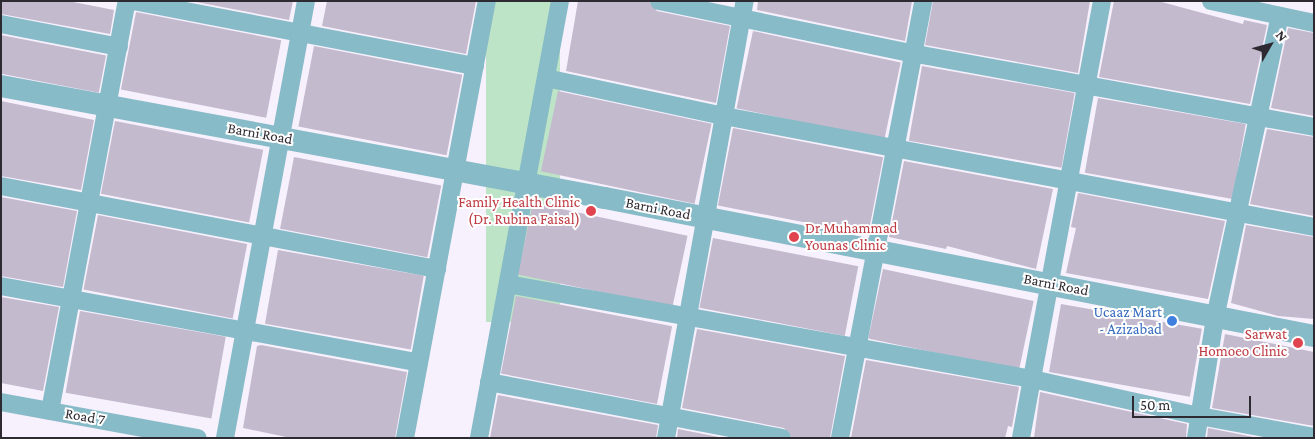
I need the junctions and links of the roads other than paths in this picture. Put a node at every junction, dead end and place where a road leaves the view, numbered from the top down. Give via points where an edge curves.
1 (127, 1) edge
2 (133, 1) edge
3 (306, 1) edge
4 (487, 1) edge
5 (560, 1) edge
6 (659, 1) edge
7 (745, 1) edge
8 (923, 1) edge
9 (1102, 1) edge
10 (1210, 1) edge
11 (1280, 16) junction
12 (742, 19) junction
13 (1314, 23) edge
14 (1, 24) edge
15 (300, 32) junction
16 (118, 46) junction
17 (911, 53) junction
18 (475, 66) junction
19 (546, 78) junction
20 (1, 86) edge
21 (1086, 86) junction
22 (108, 106) junction
23 (724, 116) junction
24 (1259, 116) junction
25 (1314, 126) edge
26 (280, 137) junction
27 (893, 148) junction
28 (456, 170) junction
29 (1069, 179) junction
30 (526, 183) junction
31 (1, 186) edge
32 (90, 203) junction
33 (1238, 213) junction
34 (706, 218) junction
35 (1314, 227) edge
36 (262, 237) junction
37 (874, 251) junction
38 (437, 269) junction
39 (1050, 283) junction
40 (508, 284) junction
41 (1, 286) edge
42 (72, 298) junction
43 (688, 315) junction
44 (1215, 318) junction
45 (244, 334) junction
46 (1314, 336) edge
47 (856, 346) junction
48 (419, 364) junction
49 (1032, 379) junction
50 (489, 382) junction
51 (1, 402) edge
52 (50, 411) junction
53 (1199, 416) junction
54 (670, 418) junction
55 (1314, 437) edge
56 (198, 438) edge
57 (225, 438) edge
58 (405, 438) edge
59 (479, 438) edge
60 (666, 438) edge
61 (782, 438) edge
62 (840, 438) edge
63 (1022, 438) edge
64 (1196, 438) edge

1 - 16 street
2 - 15 street
3 - 15 street
4 - 18 street
5 - 19 street
6 - 12 street
7 - 12 street
8 - 17 street
9 - 21 street
10 - 11 street
11 - 13 street
11 - 24 street
12 - 17 street
12 - 23 street
14 - 16 street
15 - 18 street
15 - 26 street
16 - 22 street
17 - 21 street
17 - 27 street
18 - 28 street
19 - 23 street
19 - 30 street
20 - 22 street, Barni Road
21 - 24 street
21 - 29 street
22 - 26 street, Barni Road
22 - 32 street
23 - 27 street
23 - 34 street
24 - 25 street
24 - 33 street
26 - 28 street, Barni Road
26 - 36 street
27 - 29 street
27 - 37 street
28 - 30 street, Barni Road
28 - 38 street
29 - 33 street
29 - 39 street
30 - 34 street, Barni Road
30 - 40 street
31 - 32 street
32 - 36 street
32 - 42 street
33 - 35 street
33 - 44 street
34 - 37 street, Barni Road
34 - 43 street
36 - 38 street
36 - 45 street
37 - 39 street, Barni Road
37 - 47 street
38 - 48 street
39 - 44 street, Barni Road
39 - 49 street
40 - 43 street
40 - 50 street
41 - 42 street
42 - 45 street
42 - 52 street
43 - 47 street
43 - 54 street
44 - 46 street, Barni Road
44 - 53 street
45 - 48 street
45 - 57 street
47 - 49 street
47 - 62 street
48 - 58 street
49 - 53 street
49 - 63 street
50 - 54 street
50 - 59 street
51 - 52 street, Road 7
52 - 56 street, Road 7
53 - 55 street
53 - 64 street
54 - 60 street
54 - 61 street

